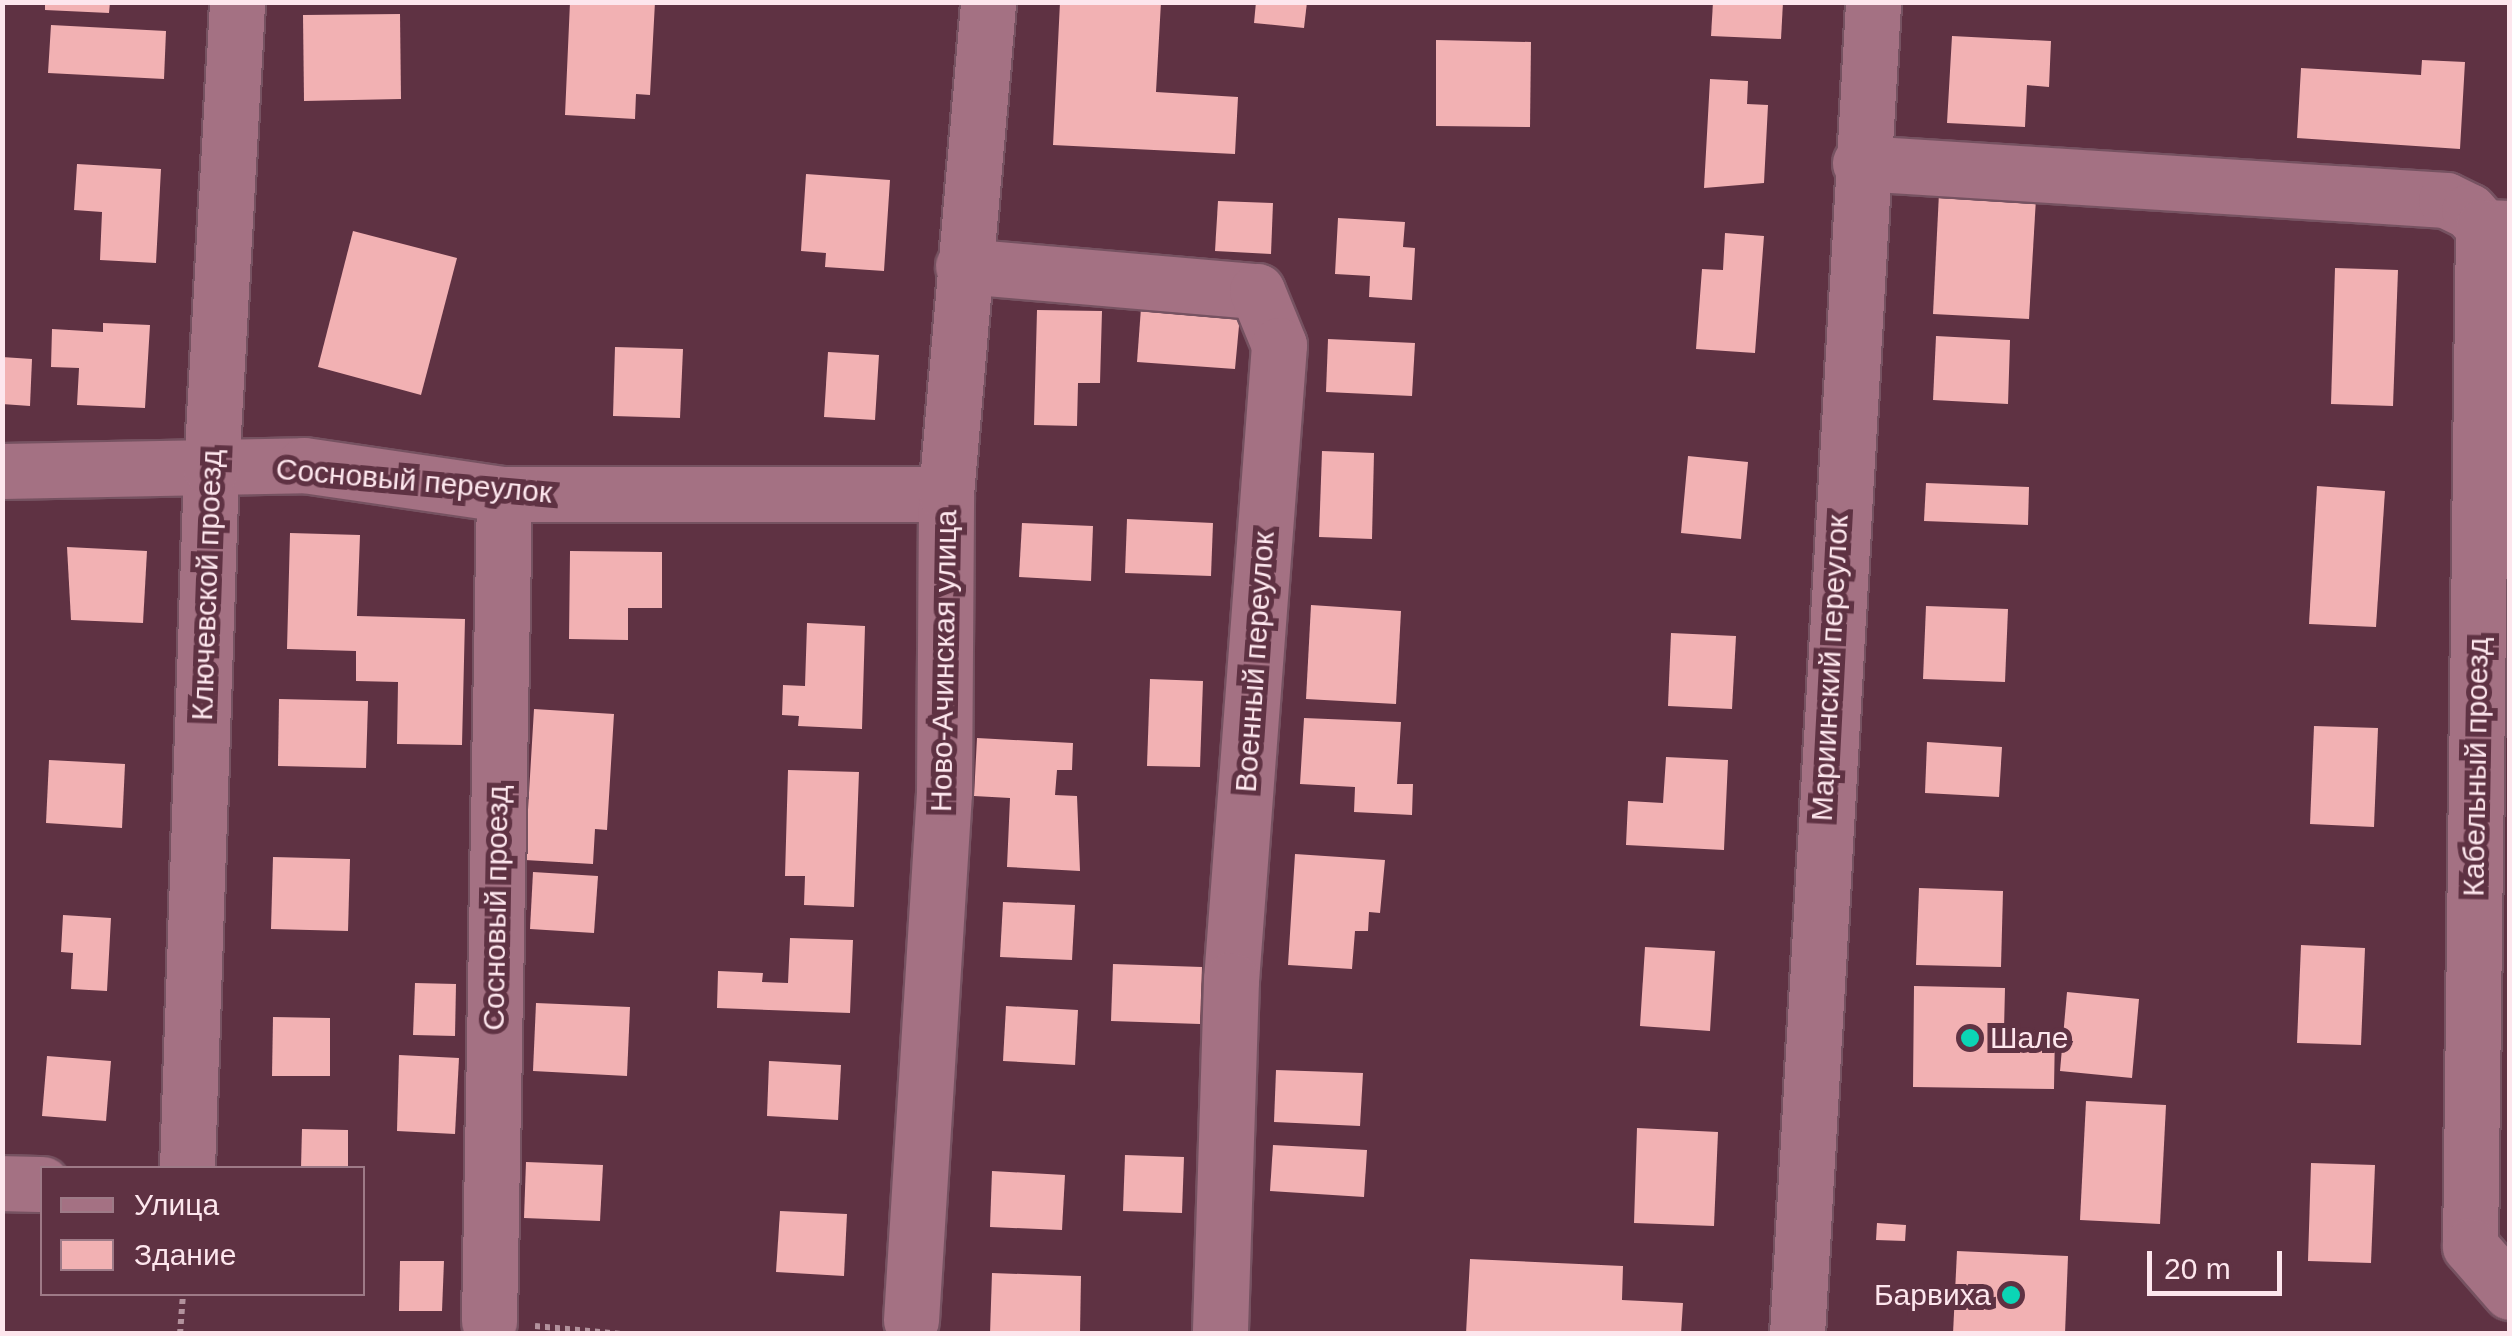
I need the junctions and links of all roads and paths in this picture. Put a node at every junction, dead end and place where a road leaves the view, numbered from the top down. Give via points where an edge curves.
1 (237, 2) edge
2 (988, 2) edge
3 (1873, 2) edge
4 (1860, 163) junction
5 (2496, 227) edge
6 (963, 266) junction
7 (211, 469) junction
8 (2, 470) edge
9 (504, 494) junction
10 (946, 494) junction
11 (187, 1166) edge
12 (2, 1183) edge
13 (40, 1184) edge
14 (2510, 1292) edge
15 (182, 1296) edge
16 (910, 1320) dead end
17 (489, 1322) joint
18 (180, 1334) edge
19 (622, 1334) edge
20 (1220, 1334) edge
21 (1797, 1334) edge

1 - 7 street, Ключевской проезд
2 - 6 street, Ново-Ачинская улица
3 - 4 street, Мариинский переулок
4 - 5 street via 2446,200
4 - 21 street, Мариинский переулок
5 - 14 street, Кабельный проезд via 2470,1246
6 - 10 street, Ново-Ачинская улица
6 - 20 street, Военный переулок via 1258,291 1279,345 1231,980
7 - 8 street, Сосновый переулок
7 - 9 street, Сосновый переулок via 304,465
7 - 11 street, Ключевской проезд
9 - 10 street, Сосновый переулок
9 - 17 street, Сосновый проезд
10 - 16 street, Ново-Ачинская улица via 944,794
12 - 13 street
15 - 18 path
17 - 19 path

